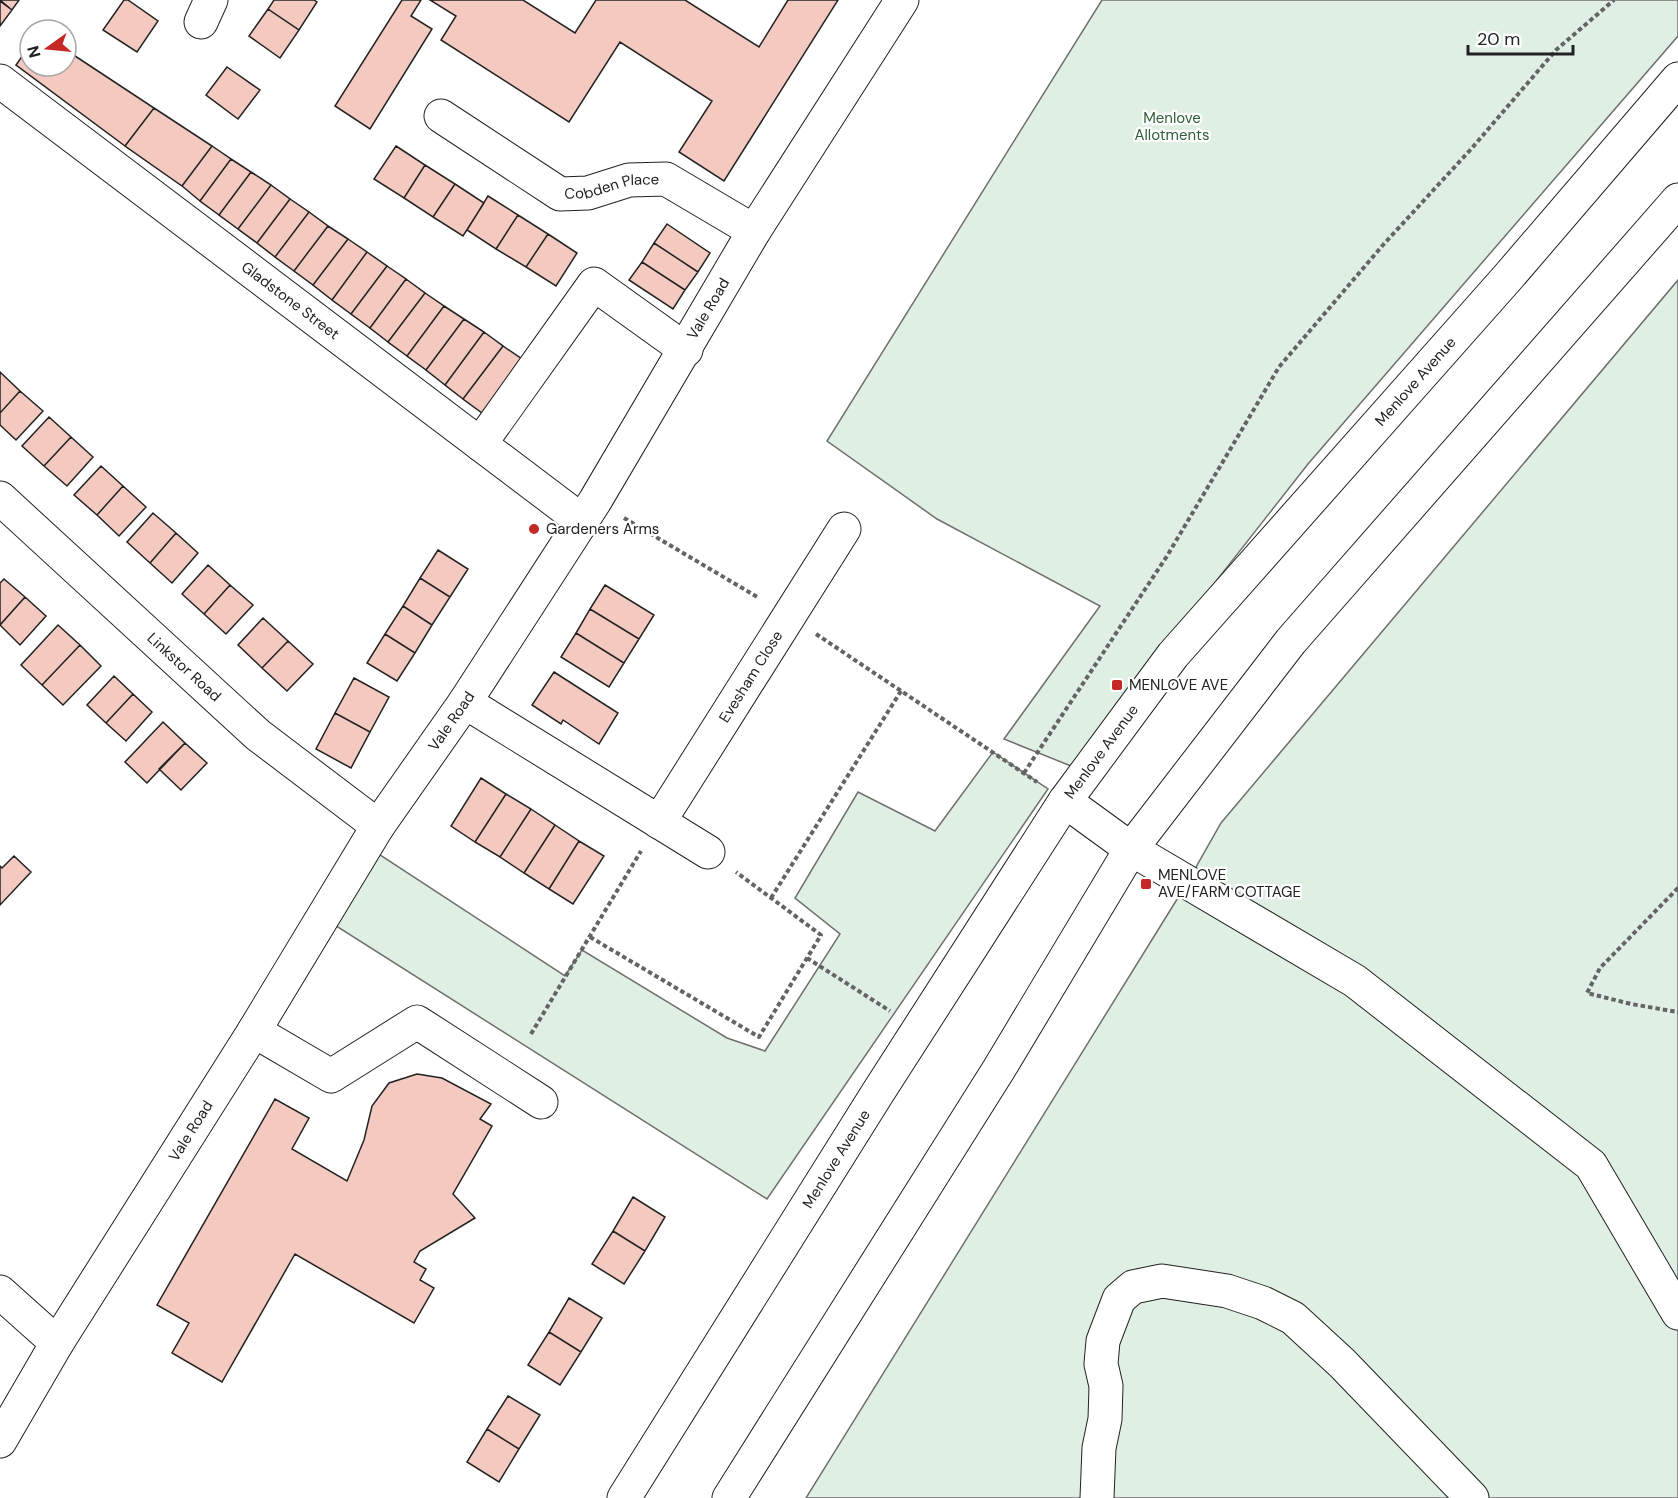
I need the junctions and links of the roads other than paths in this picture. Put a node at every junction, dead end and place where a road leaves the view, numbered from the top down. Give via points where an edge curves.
1 (902, 0) edge
2 (1678, 79) edge
3 (0, 81) edge
4 (441, 116) dead end
5 (1678, 200) edge
6 (754, 231) junction
7 (686, 350) junction
8 (480, 444) junction
9 (0, 498) edge
10 (588, 511) junction
11 (844, 529) dead end
12 (465, 702) junction
13 (1065, 801) junction
14 (659, 822) junction
15 (378, 826) junction
16 (1131, 849) junction
17 (708, 852) road end
18 (254, 1031) junction
19 (541, 1102) dead end
20 (0, 1292) edge
21 (1678, 1312) edge
22 (57, 1343) junction
23 (0, 1441) edge
24 (624, 1498) edge
25 (729, 1498) edge
26 (1097, 1498) edge
27 (1472, 1498) edge

1 - 6 main road, Vale Road
2 - 13 main road, Menlove Avenue via 1509,276 1173,654
3 - 8 main road, Gladstone Street
4 - 6 main road, Cobden Place via 560,194 588,193 629,180 666,179
5 - 16 main road via 1291,641
6 - 7 main road, Vale Road
7 - 8 main road via 594,284
7 - 10 main road, Vale Road
8 - 10 main road, Gladstone Street
9 - 15 main road, Linkstor Road via 258,735
10 - 12 main road, Vale Road
11 - 14 main road, Evesham Close
12 - 14 main road
12 - 15 main road, Vale Road
13 - 16 main road
13 - 24 main road, Menlove Avenue
14 - 17 main road
15 - 18 main road, Vale Road
16 - 21 main road via 1355,981 1591,1165
16 - 25 main road via 999,1069
18 - 19 main road via 331,1076 417,1022
18 - 22 main road, Vale Road
20 - 22 main road
22 - 23 main road, Vale Road
26 - 27 main road via 1099,1448 1105,1419 1103,1341 1119,1299 1133,1287 1162,1281 1227,1291 1293,1318 1342,1363

